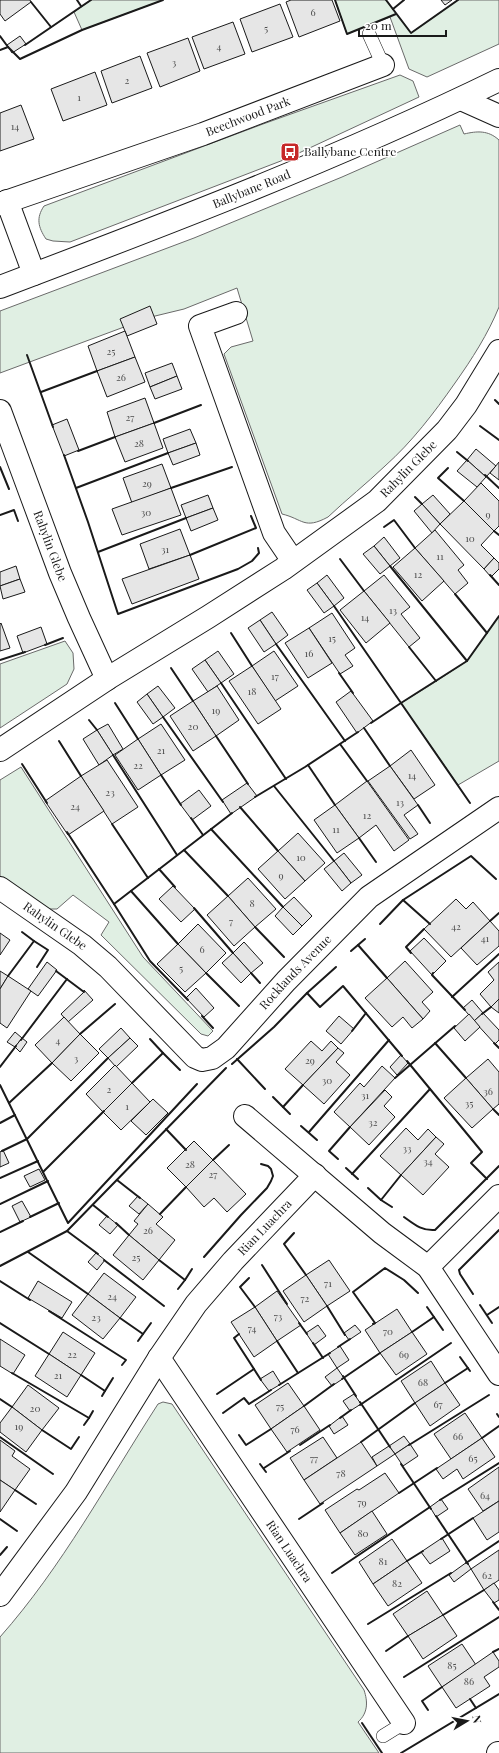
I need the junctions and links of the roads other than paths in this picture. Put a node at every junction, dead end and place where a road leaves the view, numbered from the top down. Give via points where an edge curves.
1 (369, 34) dead end
2 (383, 65) joint
3 (499, 80) edge
4 (461, 99) junction
5 (499, 116) edge
6 (4, 203) edge
7 (34, 274) junction
8 (0, 287) edge
9 (236, 313) dead end
10 (499, 351) edge
11 (0, 411) edge
12 (292, 561) junction
13 (108, 679) junction
14 (0, 750) edge
15 (499, 808) edge
16 (0, 888) edge
17 (108, 967) joint
18 (245, 1116) dead end
19 (315, 1175) junction
20 (499, 1196) edge
21 (428, 1266) junction
22 (159, 1358) junction
23 (499, 1374) edge
24 (0, 1595) edge
25 (404, 1723) joint
26 (383, 1736) dead end

1 - 2 lane, Beechwood Park
2 - 6 street, Beechwood Park via 203,134
3 - 4 street, Ballybane Road
4 - 5 street
4 - 7 street, Ballybane Road via 284,177
6 - 7 street
7 - 8 street, Ballybane Road
9 - 12 street via 200,326 274,533
10 - 12 street, Rahylin Glebe via 466,405 447,430 408,471 377,501
11 - 13 street, Rahylin Glebe via 60,573
12 - 13 street, Rahylin Glebe via 215,613
13 - 14 street, Rahylin Glebe
15 - 17 street, Rocklands Avenue via 369,897 286,981 226,1048 212,1058 202,1060 195,1057
16 - 17 street, Rahylin Glebe via 82,945
18 - 19 street
19 - 21 street via 382,1233
19 - 22 street, Rian Luachra via 218,1278 196,1304
20 - 21 street
21 - 23 street
22 - 24 street, Rian Luachra via 76,1492
22 - 25 street, Rian Luachra
25 - 26 lane, Rian Luachra

